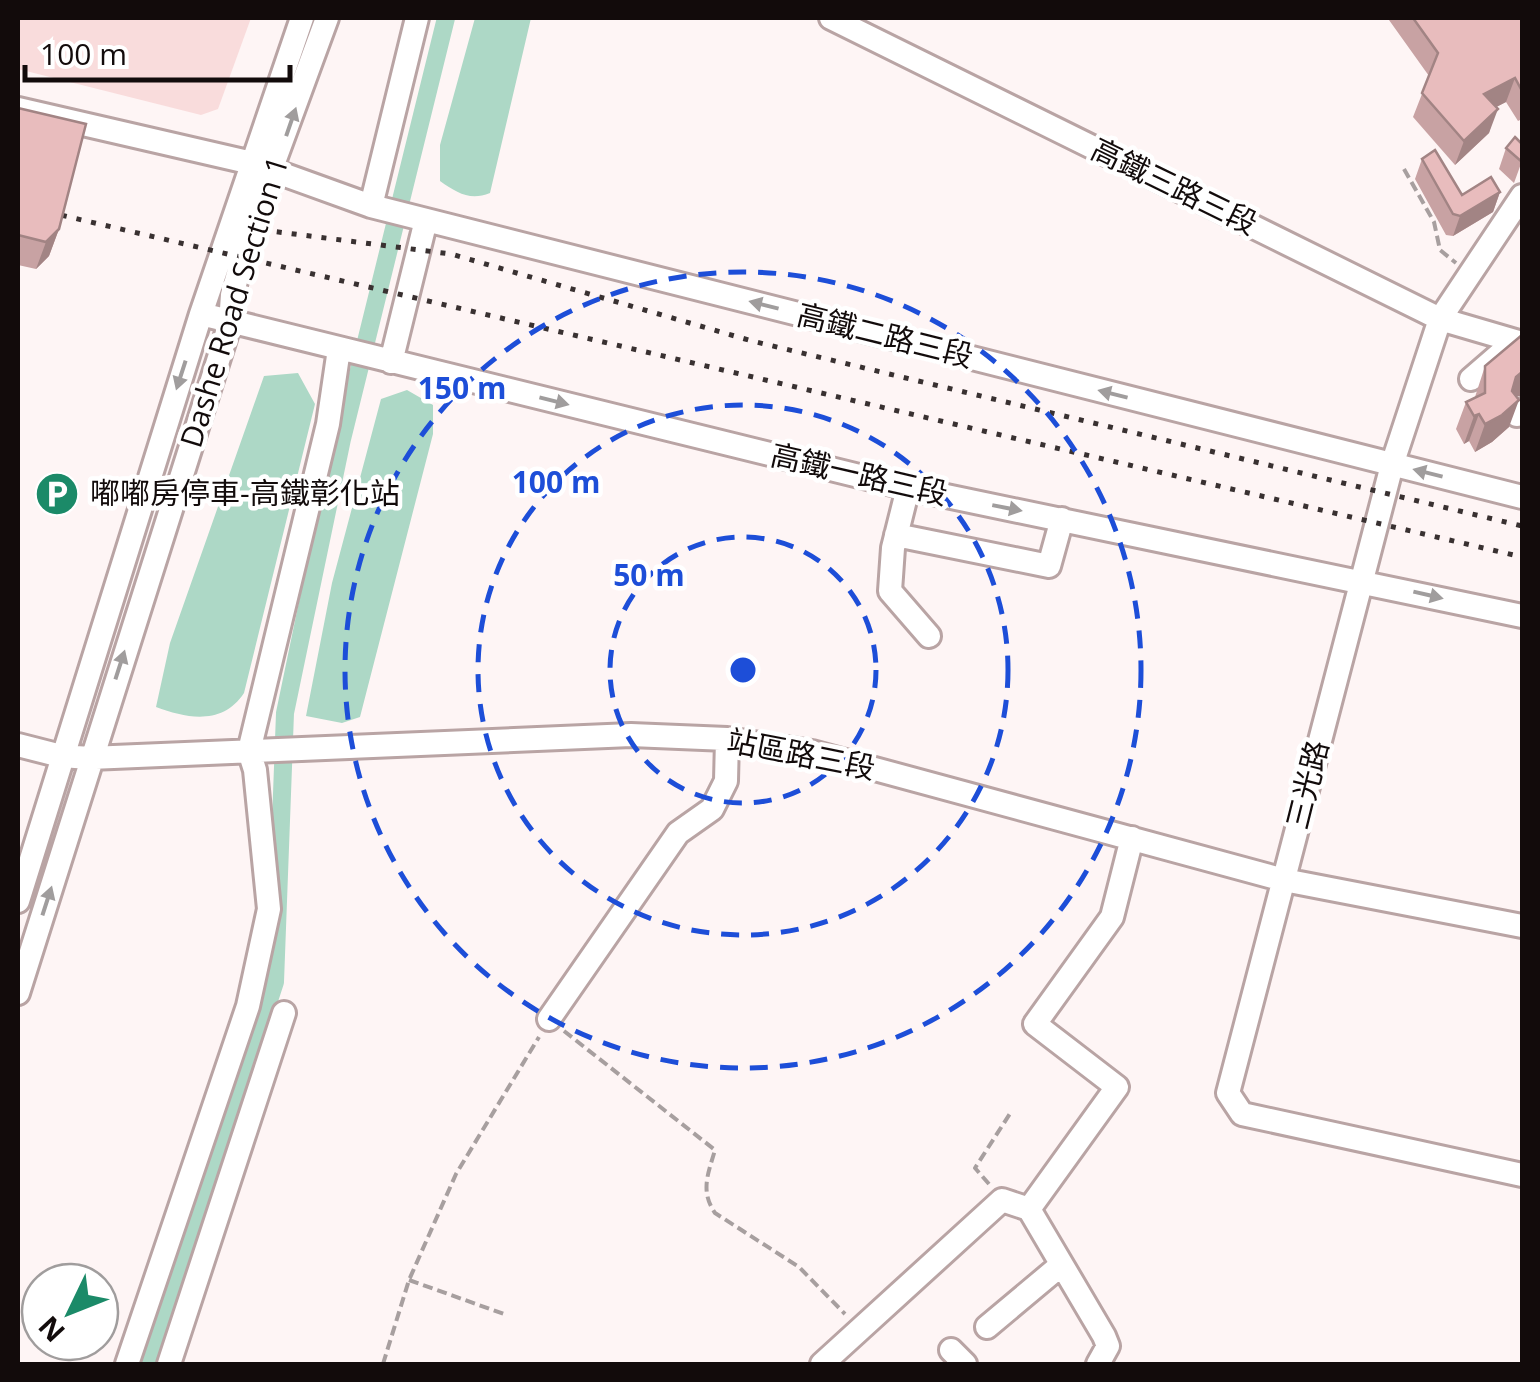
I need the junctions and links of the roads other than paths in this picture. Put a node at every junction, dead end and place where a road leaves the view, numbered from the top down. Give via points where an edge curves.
1 (302, 18) edge
2 (327, 18) edge
3 (417, 18) edge
4 (831, 18) edge
5 (18, 108) edge
6 (263, 167) junction
7 (1522, 196) edge
8 (371, 206) junction
9 (426, 220) junction
10 (201, 314) junction
11 (1440, 318) junction
12 (230, 323) junction
13 (1520, 340) edge
14 (338, 349) junction
15 (391, 362) junction
16 (1472, 379) dead end
17 (1392, 464) junction
18 (908, 488) junction
19 (1522, 497) edge
20 (1062, 519) junction
21 (896, 535) junction
22 (1360, 580) junction
23 (1522, 616) edge
24 (930, 636) dead end
25 (727, 739) junction
26 (18, 746) edge
27 (249, 751) junction
28 (61, 756) junction
29 (90, 758) junction
30 (1132, 838) junction
31 (1284, 880) junction
32 (18, 901) edge
33 (1522, 926) edge
34 (18, 994) edge
35 (284, 1014) dead end
36 (550, 1020) road end
37 (1522, 1175) edge
38 (1029, 1209) junction
39 (1061, 1265) junction
40 (986, 1327) dead end
41 (127, 1364) edge
42 (169, 1364) edge
43 (822, 1364) edge
44 (1098, 1364) edge

1 - 6 street, Dashe Road Section 1
6 -> 2 street, Dashe Road Section 1
3 - 8 street
4 - 11 street, 高鐵三路三段
5 - 6 street, 高鐵二路三段
6 - 8 street, 高鐵二路三段
6 - 10 street, Dashe Road Section 1
6 - 12 street, Dashe Road Section 1
7 - 11 street, 三光路
8 - 9 street, 高鐵二路三段
9 - 15 street
17 -> 9 street, 高鐵二路三段
10 - 12 street, 高鐵一路三段
10 -> 28 street, Dashe Road Section 1
11 - 13 street, 高鐵三路三段
11 - 17 street, 三光路
12 - 14 street, 高鐵一路三段
29 -> 12 street, Dashe Road Section 1
13 - 16 street
14 - 15 street, 高鐵一路三段
14 - 27 street via 328,424
15 -> 18 street, 高鐵一路三段
19 -> 17 street, 高鐵二路三段
17 - 22 street, 三光路
18 -> 20 street, 高鐵一路三段
18 - 21 street
20 - 21 street via 1049,566
20 - 22 street, 高鐵一路三段
21 - 24 street via 890,591
22 -> 23 street, 高鐵一路三段
22 - 31 street, 三光路
25 - 27 street, 站區路三段 via 631,735
25 - 30 street, 站區路三段 via 812,752
25 - 36 street via 726,781 712,809 678,833
26 - 28 street, 站區路三段
27 - 29 street, 站區路三段
27 - 41 street via 269,909 248,1006
28 - 29 street, 站區路三段
28 - 32 street, Dashe Road Section 1
34 -> 29 street, Dashe Road Section 1
30 - 31 street, 站區路三段
30 - 38 street via 1112,917 1035,1024 1117,1088
31 - 33 street, 站區路三段
31 - 37 street, 三光路 via 1228,1093 1232,1105 1242,1114
35 - 42 street
38 - 39 street
38 - 43 street via 1002,1200
39 - 40 street
39 - 44 street via 1108,1346

